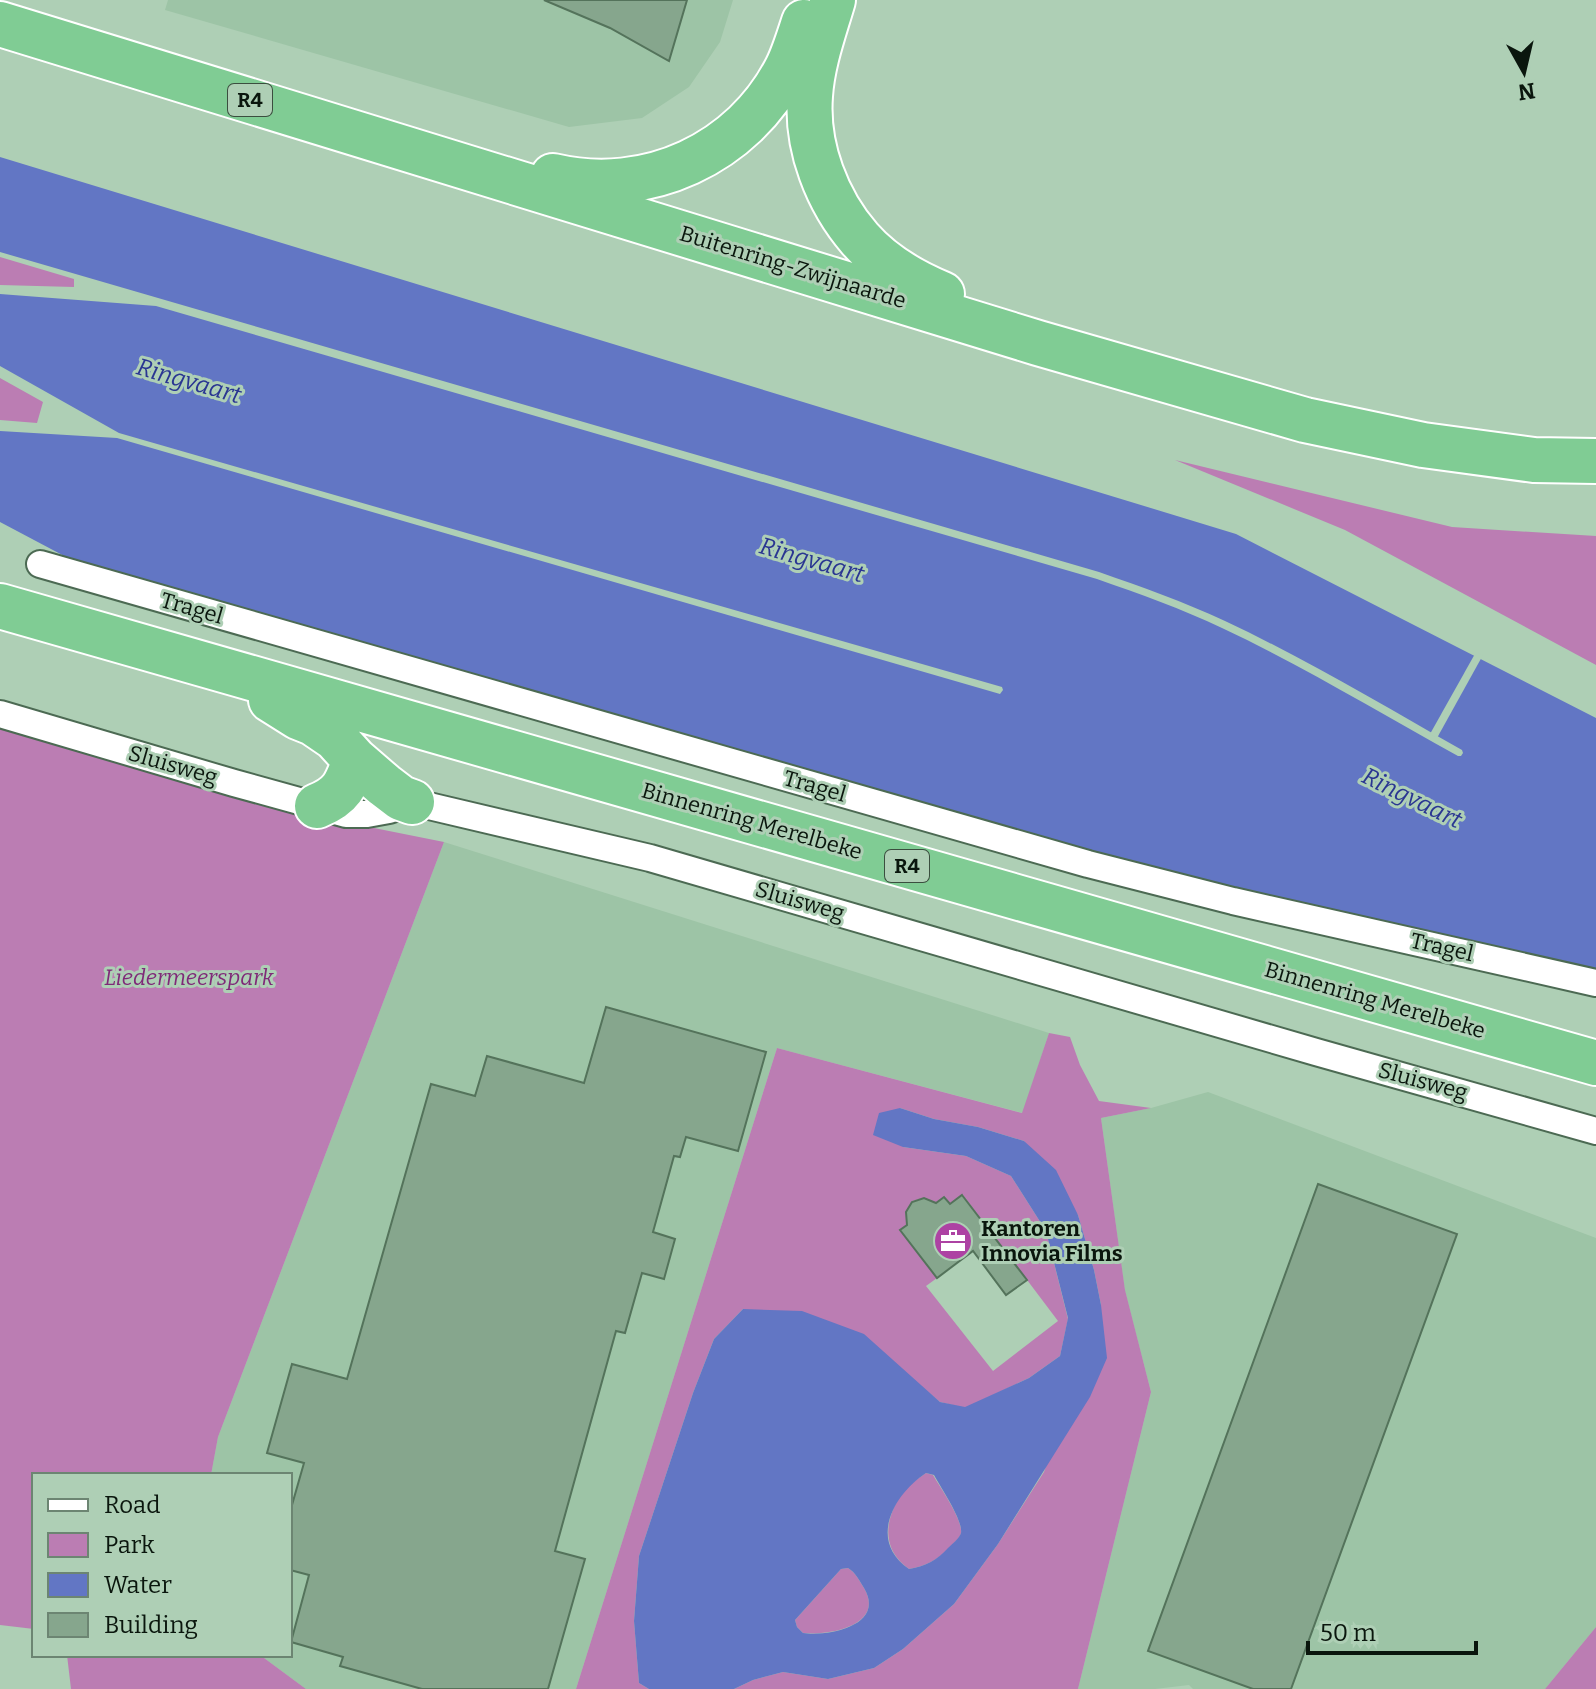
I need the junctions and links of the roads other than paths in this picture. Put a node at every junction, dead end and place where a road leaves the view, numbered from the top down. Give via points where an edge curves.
1 (810, 0) edge
2 (833, 0) edge
3 (0, 24) edge
4 (500, 178) junction
5 (1038, 343) junction
6 (1596, 461) edge
7 (40, 564) dead end
8 (0, 606) edge
9 (218, 668) junction
10 (0, 714) edge
11 (355, 760) junction
12 (412, 802) junction
13 (317, 806) junction
14 (1596, 983) edge
15 (1596, 1063) edge
16 (1596, 1131) edge

1 - 4 highway via 788,67 770,96 729,139 700,158 634,179 573,180 539,172
2 - 5 highway via 809,98 818,163 833,200 861,240 894,269 939,293 1015,316
3 - 4 highway, Buitenring-Zwijnaarde / R4
4 - 5 highway, Buitenring-Zwijnaarde / R4
5 - 6 highway, Buitenring-Zwijnaarde / R4 via 1319,423 1423,445 1534,460
7 - 14 street, Tragel via 1088,864
8 - 9 highway, Binnenring Merelbeke / R4
9 - 11 highway, R4 via 313,723
9 - 15 highway, Binnenring Merelbeke / R4
10 - 13 street, Sluisweg
11 - 12 highway, R4
11 - 13 highway via 347,784 334,799
12 - 13 street, Sluisweg via 367,814
12 - 16 street, Sluisweg / R4 via 650,858

